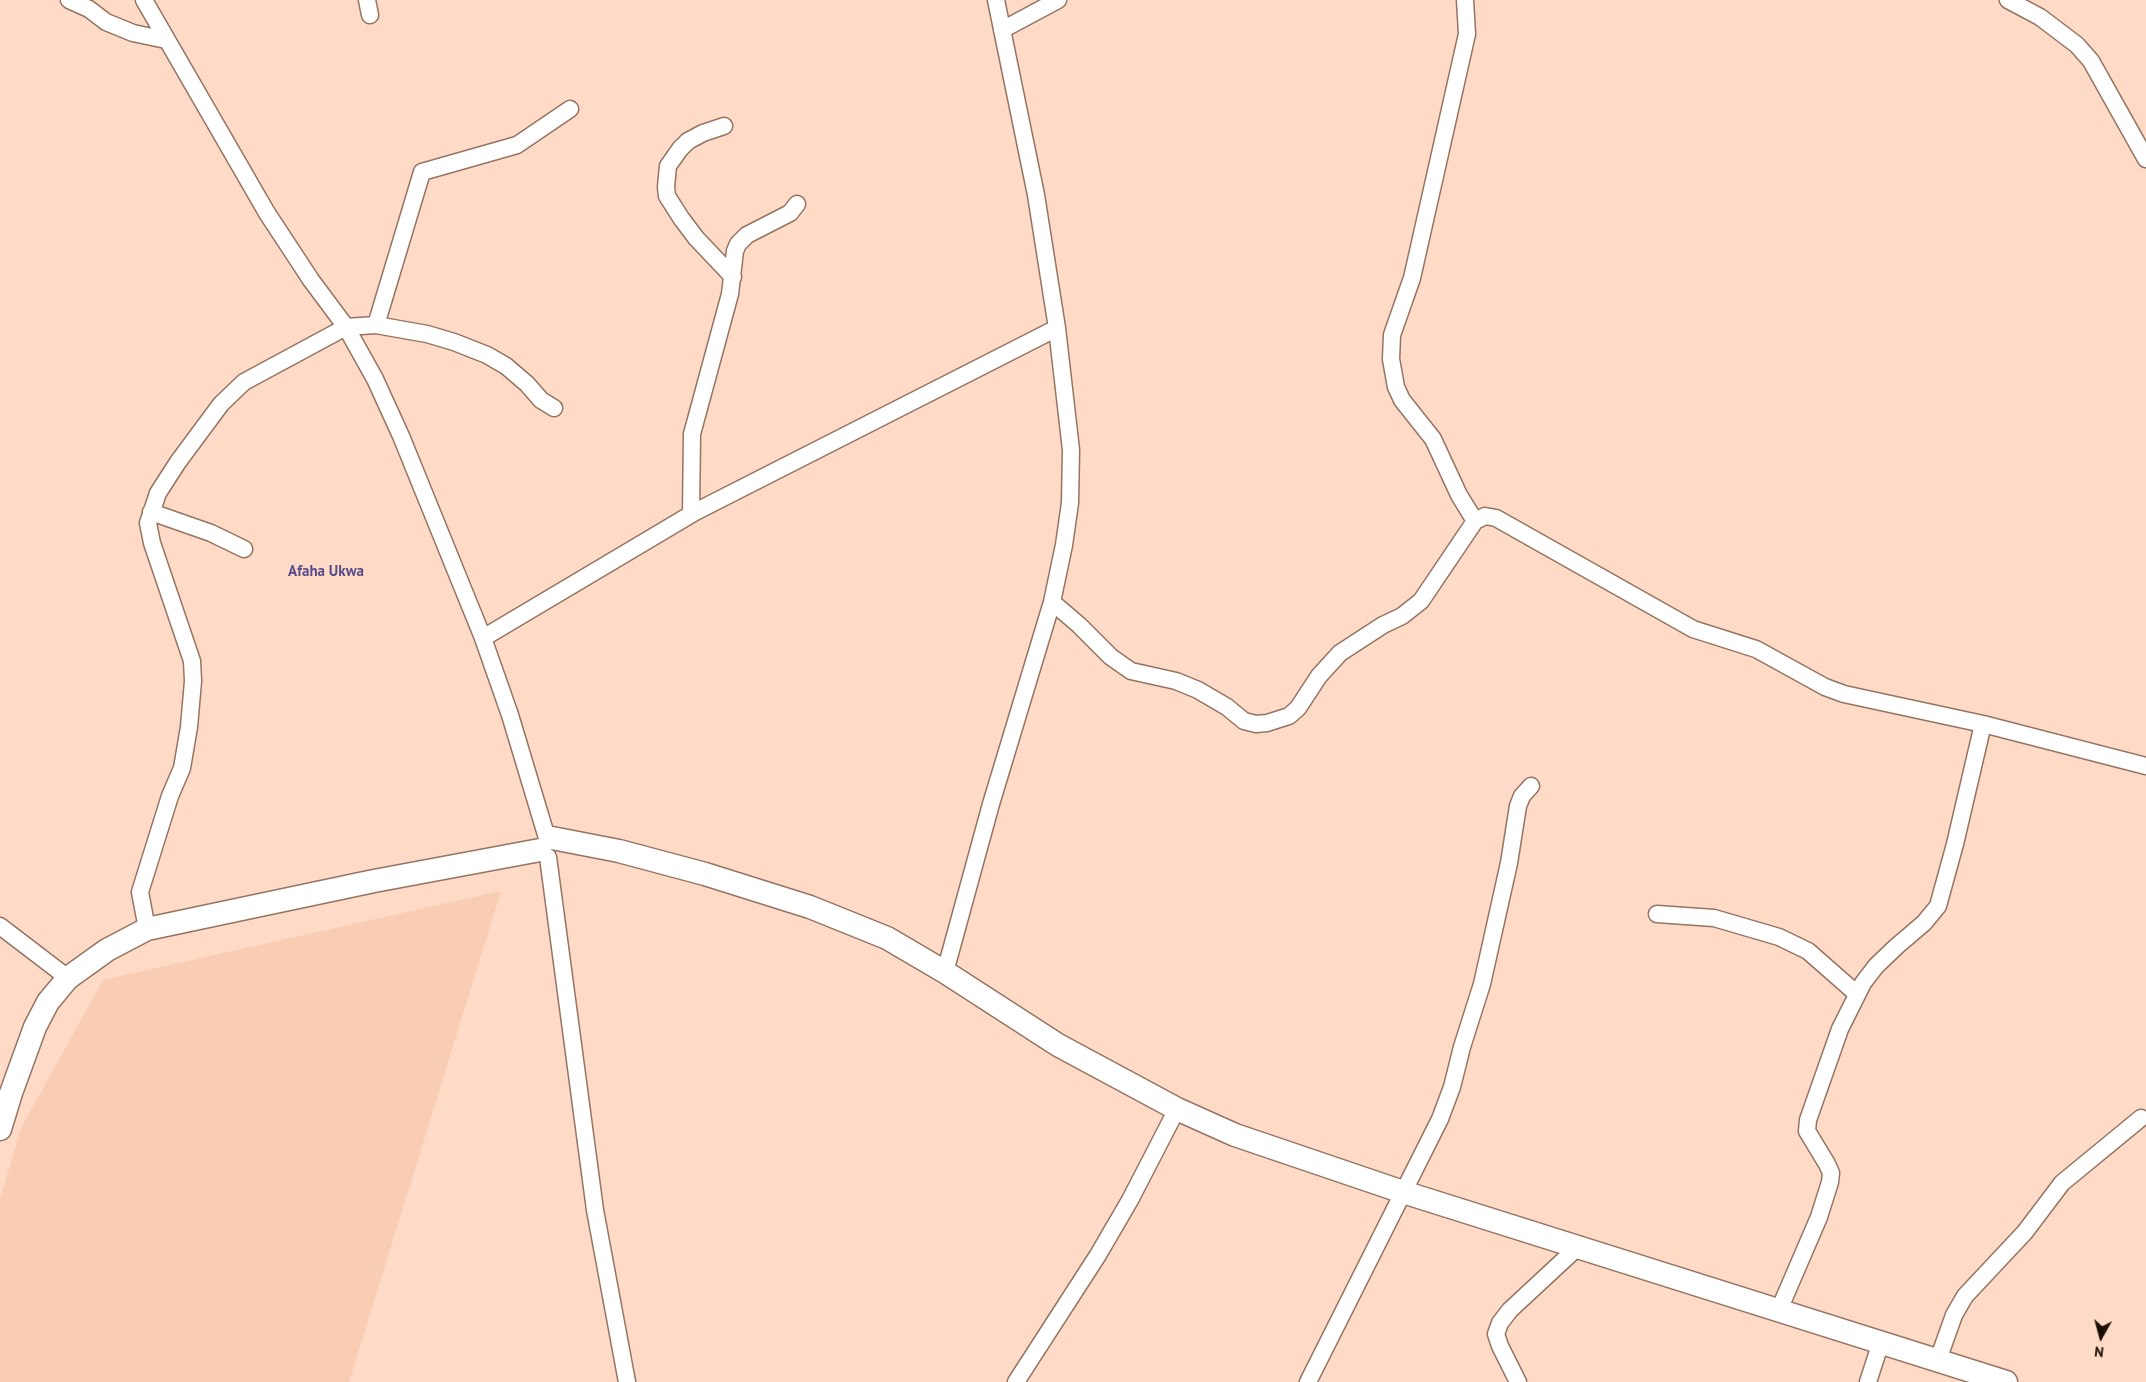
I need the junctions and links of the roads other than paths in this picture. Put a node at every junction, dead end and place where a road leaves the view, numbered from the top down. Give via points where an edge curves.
1 (69, 0) edge
2 (144, 0) edge
3 (996, 0) edge
4 (1058, 0) edge
5 (1465, 0) edge
6 (2008, 0) edge
7 (1002, 30) junction
8 (166, 40) junction
9 (570, 110) dead end
10 (724, 126) dead end
11 (2146, 159) edge
12 (797, 204) dead end
13 (733, 277) junction
14 (376, 324) junction
15 (346, 327) junction
16 (1057, 328) junction
17 (554, 408) dead end
18 (151, 512) junction
19 (691, 514) junction
20 (1475, 521) junction
21 (244, 548) dead end
22 (1052, 602) junction
23 (483, 638) junction
24 (1983, 724) junction
25 (2146, 766) edge
26 (1531, 786) dead end
27 (549, 848) junction
28 (1657, 914) dead end
29 (0, 926) edge
30 (147, 929) junction
31 (945, 972) junction
32 (68, 978) junction
33 (1857, 994) junction
34 (5, 1093) edge
35 (1177, 1109) junction
36 (2141, 1118) dead end
37 (0, 1130) edge
38 (1403, 1192) junction
39 (1579, 1246) junction
40 (1779, 1310) junction
41 (1881, 1342) junction
42 (1938, 1360) junction
43 (627, 1382) edge
44 (1016, 1382) edge
45 (1308, 1382) edge
46 (1518, 1382) edge
47 (1868, 1382) edge
48 (2006, 1382) edge

1 - 8 street via 124,30
2 - 8 street
3 - 7 street
4 - 7 street
5 - 20 street via 1467,34 1412,278 1392,335 1390,359 1402,400 1433,440
6 - 11 street via 2040,17 2091,61
7 - 16 street via 1036,194
8 - 15 street via 267,213
9 - 14 street via 517,145 422,172
10 - 13 street via 703,132 680,149 668,166 666,187 667,196 681,218
12 - 13 street via 790,212 742,239 735,251
13 - 19 street via 692,434
14 - 15 street
14 - 17 street via 427,334 488,355 512,370 541,400
15 - 18 street via 244,382 220,404 158,493
15 - 23 street via 401,436
16 - 19 street
16 - 22 street via 1071,450 1070,504
18 - 21 street
18 - 30 street via 148,523 152,543 192,661 193,681 182,768 140,892
19 - 23 street
20 - 22 street via 1421,601 1340,653 1319,676 1298,708 1289,716 1266,724 1244,721 1213,698 1176,681 1131,672
20 - 24 street via 1485,516 1496,518 1693,629 1756,649 1825,687 1879,703
22 - 31 street via 990,804
23 - 27 street
24 - 25 street
24 - 33 street via 1938,906 1924,924 1876,966
26 - 38 street via 1518,806 1482,984 1452,1088 1427,1149
27 - 30 street
27 - 31 street via 619,851 810,906 887,938
27 - 43 street via 595,1210
28 - 33 street via 1714,918 1779,937 1808,951
29 - 32 street
30 - 32 street via 107,950
31 - 35 street via 1058,1044
32 - 34 street via 48,1002
33 - 40 street via 1840,1029 1808,1120 1807,1130 1827,1164 1830,1182 1820,1217
34 - 37 street
35 - 38 street via 1235,1135
35 - 44 street via 1098,1256
36 - 42 street via 2062,1183 2026,1232 1966,1296 1954,1315
38 - 39 street
38 - 45 street
39 - 40 street
39 - 46 street via 1500,1323 1496,1334
40 - 41 street
41 - 42 street
41 - 47 street
42 - 48 street

